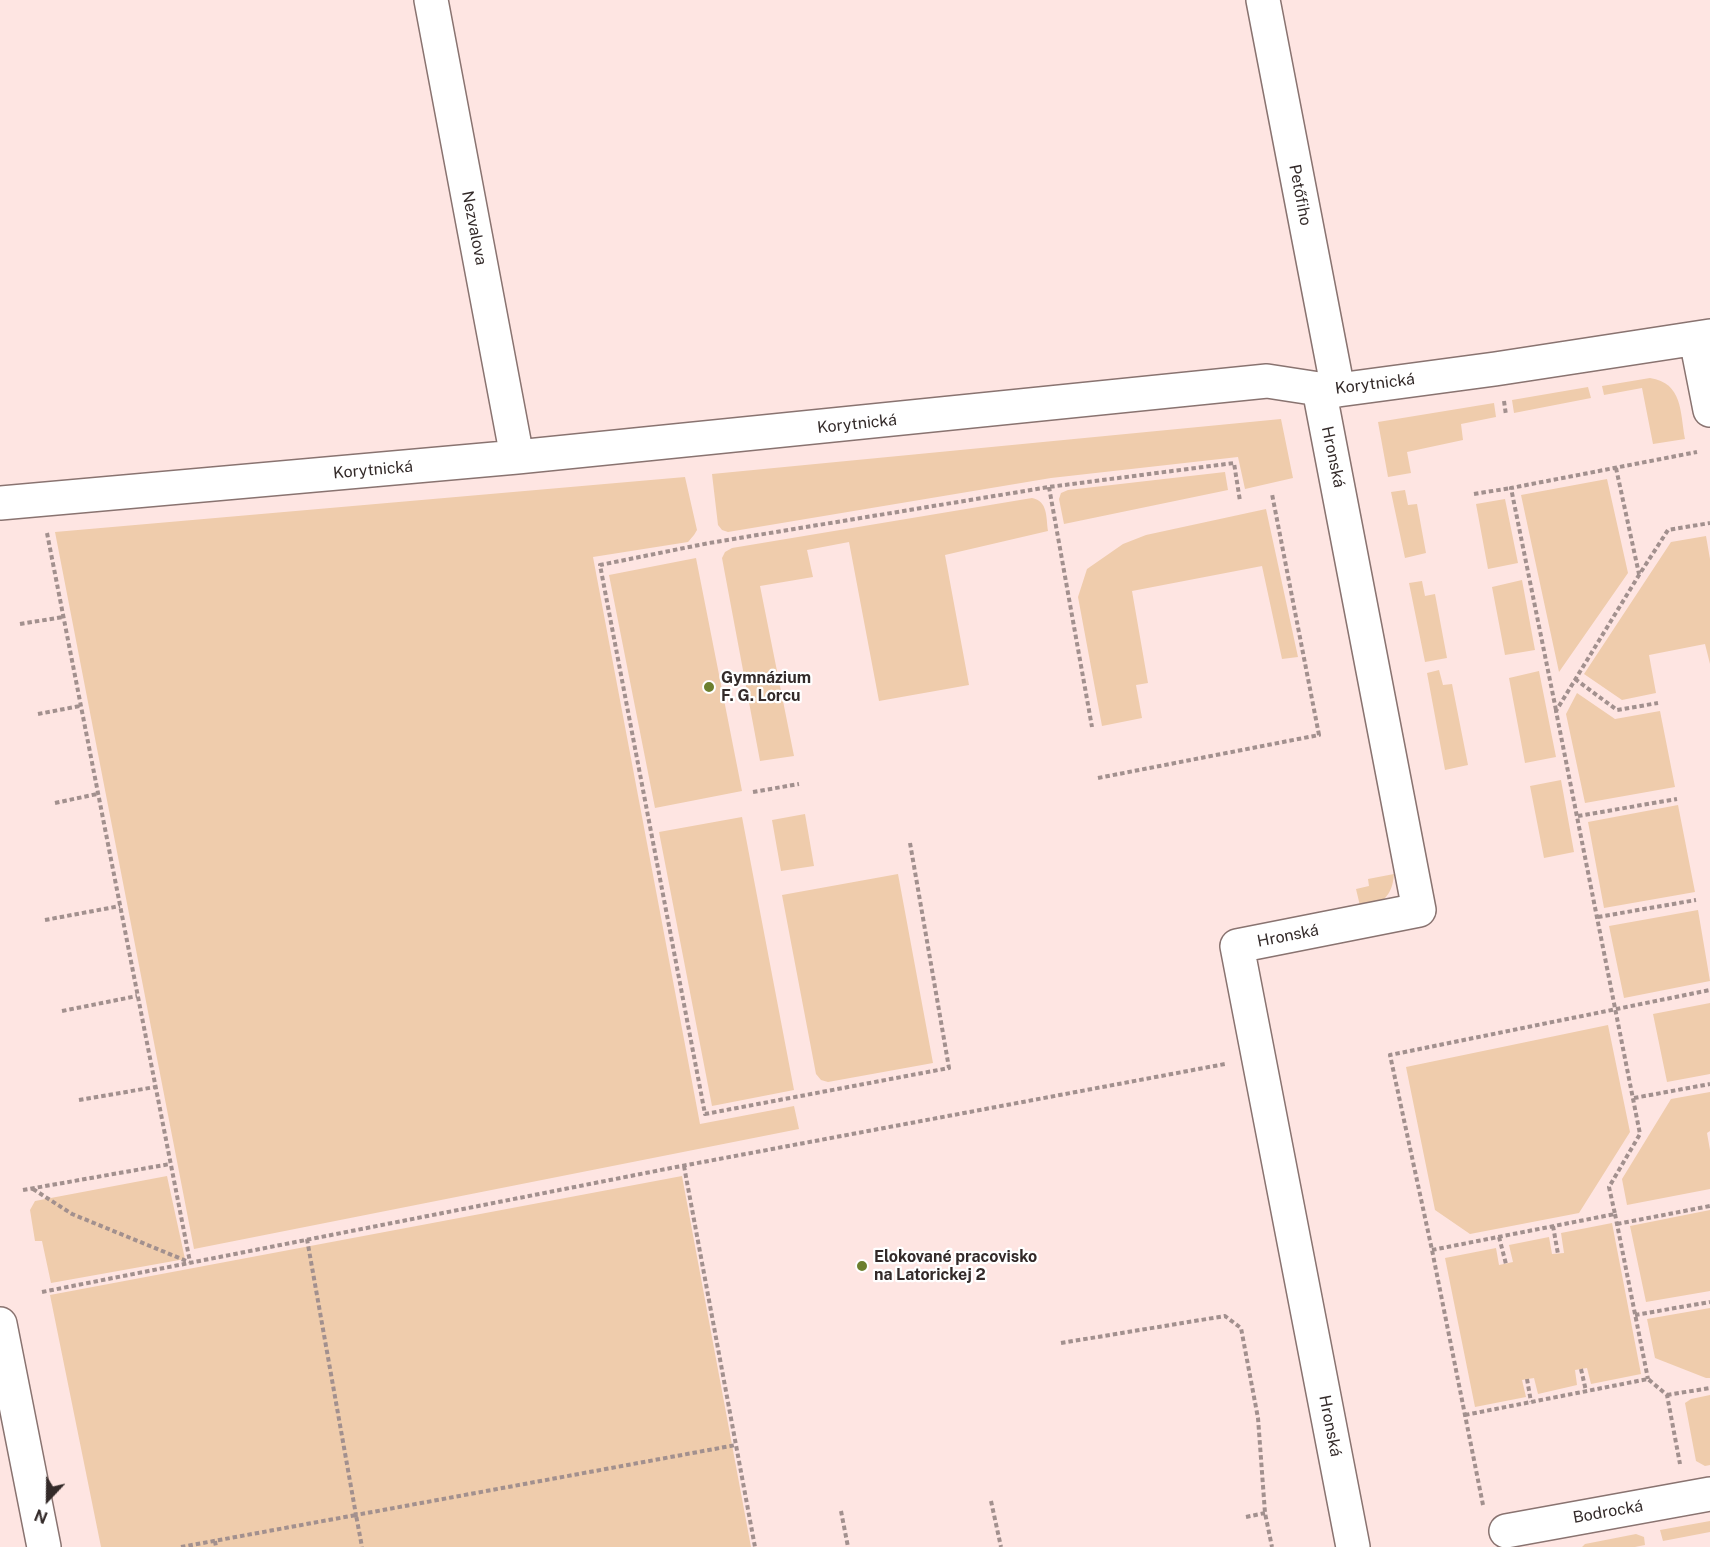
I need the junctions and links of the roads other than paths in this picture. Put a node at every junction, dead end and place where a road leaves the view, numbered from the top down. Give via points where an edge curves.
1 (431, 0) edge
2 (1263, 0) edge
3 (1703, 337) edge
4 (1328, 389) junction
5 (1710, 410) edge
6 (517, 457) junction
7 (0, 503) edge
8 (0, 1324) edge
9 (1710, 1494) edge
10 (1495, 1521) road end
11 (44, 1547) edge
12 (1353, 1547) edge

1 - 6 street, Nezvalova
2 - 4 street, Petőfiho
3 - 4 street, Korytnická via 1495,369
3 - 5 street
4 - 6 street, Korytnická via 1267,381
4 - 12 street, Hronská via 1419,910 1237,946
6 - 7 street, Korytnická
8 - 11 street
9 - 10 street, Bodrocká

